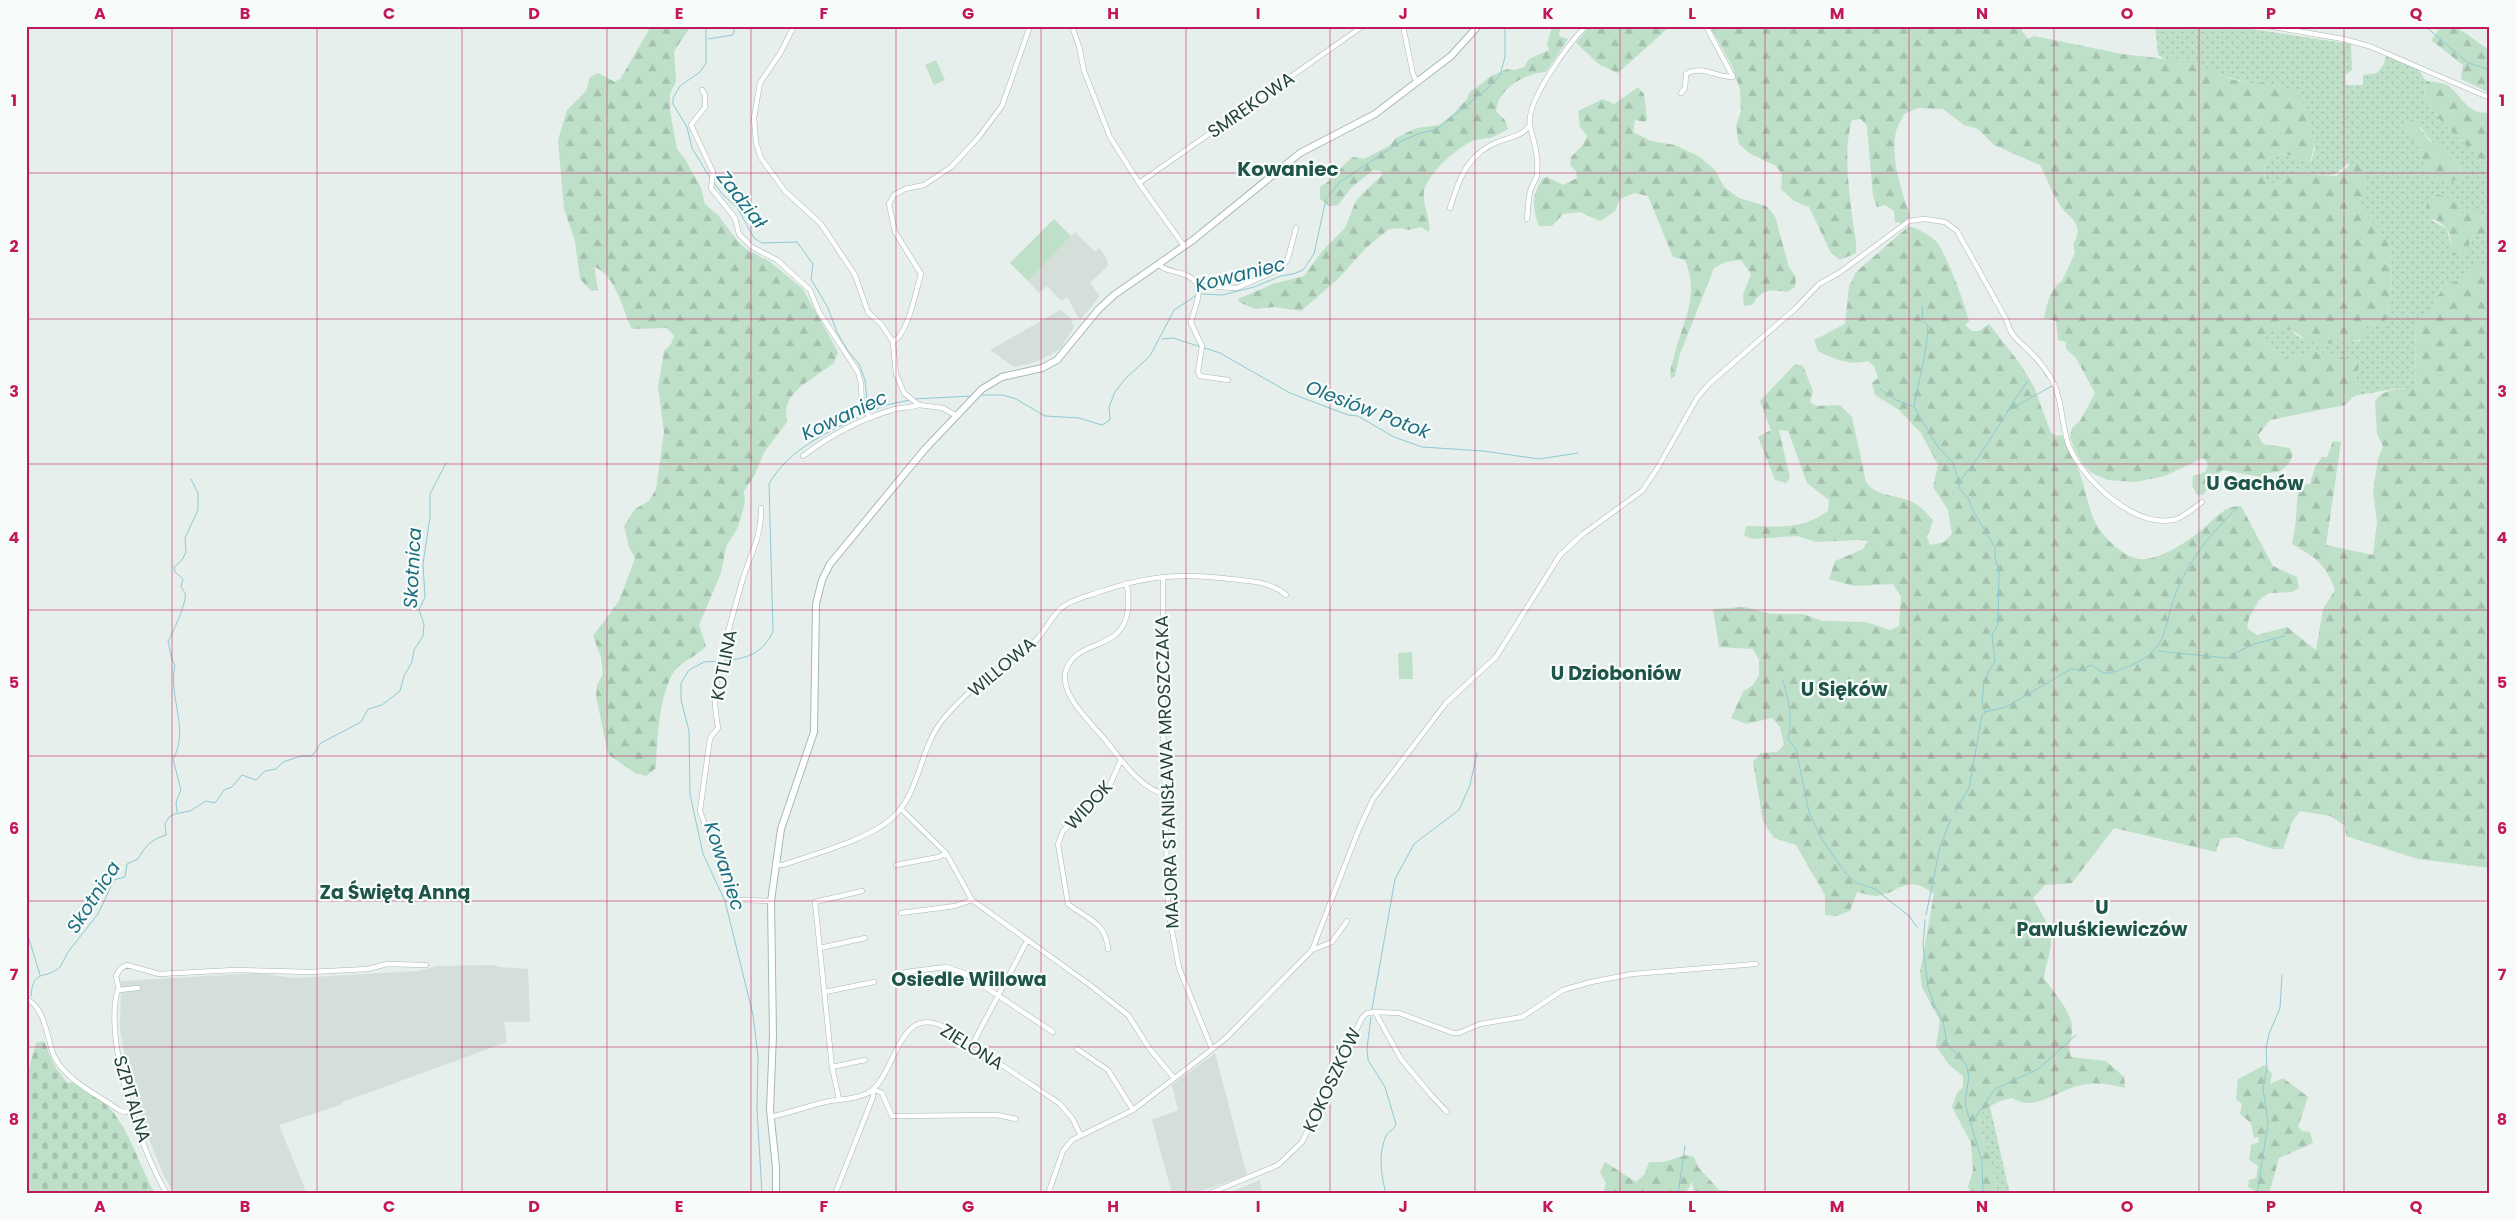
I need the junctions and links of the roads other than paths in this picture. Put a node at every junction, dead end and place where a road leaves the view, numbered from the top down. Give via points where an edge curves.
1 (794, 26) edge
2 (1030, 26) edge
3 (1072, 26) edge
4 (1363, 26) edge
5 (1403, 26) edge
6 (1478, 26) edge
7 (1586, 26) edge
8 (1706, 26) edge
9 (2268, 26) edge
10 (1418, 82) junction
11 (702, 90) dead end
12 (1681, 93) dead end
13 (2490, 98) edge
14 (1530, 124) junction
15 (1139, 183) junction
16 (1450, 208) dead end
17 (1527, 219) dead end
18 (1296, 228) dead end
19 (1184, 246) junction
20 (1158, 264) junction
21 (1199, 288) junction
22 (893, 342) junction
23 (1228, 380) dead end
24 (917, 403) junction
25 (955, 415) junction
26 (871, 418) junction
27 (803, 456) dead end
28 (2202, 502) dead end
29 (760, 508) dead end
30 (1163, 577) junction
31 (1126, 582) junction
32 (1286, 595) dead end
33 (1121, 760) junction
34 (1165, 794) junction
35 (901, 809) junction
36 (946, 853) junction
37 (775, 865) junction
38 (896, 866) dead end
39 (862, 891) dead end
40 (771, 900) junction
41 (972, 900) junction
42 (901, 913) dead end
43 (1347, 922) dead end
44 (865, 938) dead end
45 (1027, 941) junction
46 (820, 948) junction
47 (1108, 949) dead end
48 (1312, 950) junction
49 (426, 964) dead end
50 (1756, 964) dead end
51 (906, 972) dead end
52 (874, 982) dead end
53 (138, 988) dead end
54 (119, 990) junction
55 (824, 992) junction
56 (999, 997) junction
57 (26, 999) edge
58 (1375, 1012) junction
59 (1052, 1032) dead end
60 (972, 1045) junction
61 (1077, 1048) dead end
62 (1212, 1050) junction
63 (865, 1060) dead end
64 (832, 1067) junction
65 (1174, 1078) junction
66 (873, 1089) junction
67 (840, 1100) junction
68 (132, 1110) junction
69 (1133, 1110) junction
70 (1448, 1112) dead end
71 (770, 1117) junction
72 (1016, 1119) dead end
73 (1080, 1134) junction
74 (166, 1194) edge
75 (776, 1194) edge
76 (835, 1194) edge
77 (1048, 1194) edge
78 (1208, 1194) edge

1 - 22 street via 760,83 754,118 760,158 785,191 820,224 856,275 868,312
2 - 22 street via 1002,106 978,138 951,167 924,185 894,195 889,204 895,232 921,274 903,330 898,340
3 - 15 street via 1085,74 1110,137
4 - 15 street, SMREKOWA
5 - 10 street via 1413,74
6 - 10 street via 1458,50
7 - 14 street via 1572,41 1536,98
8 - 12 street via 1733,77 1693,71 1686,74 1686,88
9 - 13 street via 2362,44
10 - 19 street via 1364,122 1300,154
11 - 26 street via 705,107 691,125 711,168 713,193 735,218 739,234 752,247 778,260 810,290 819,312 858,372 862,407
14 - 16 street via 1516,136 1486,147 1468,163 1460,176
14 - 17 street via 1536,141 1537,177 1529,194
15 - 19 street
18 - 21 street via 1282,268 1238,288
19 - 20 street
20 - 21 street via 1194,280
20 - 25 street via 1109,299 1057,360 1042,368 1002,377 982,389
21 - 23 street via 1191,323 1202,346 1198,372 1200,376
22 - 24 street via 899,384
24 - 25 street via 943,408
24 - 26 street
25 - 37 street via 840,551 822,580 816,611 814,732 784,816
26 - 27 street via 820,443
28 - 48 street via 2177,519 2164,520 2139,514 2107,496 2087,475 2068,444 2057,392 2051,379 2012,334 1956,231 1945,222 1909,221 1819,284 1709,384 1697,398 1642,491 1560,555 1496,657 1446,703 1373,799
29 - 40 street, KOTLINA via 758,539 744,577 724,653 715,702 718,728 710,738 700,811 732,897 738,900
30 - 31 street, WILLOWA
30 - 32 street, WILLOWA via 1258,582 1273,585
30 - 34 street, MAJORA STANISŁAWA MROSZCZAKA
31 - 33 street, WIDOK via 1129,596 1123,629 1076,657 1065,677 1070,696
31 - 35 street, WILLOWA via 1062,608 1036,640 1000,666 947,716 933,735
33 - 34 street, WIDOK via 1152,789
33 - 47 street, WIDOK via 1109,787 1064,831 1058,844 1068,904 1103,928
34 - 62 street, MAJORA STANISŁAWA MROSZCZAKA via 1167,890 1173,942 1179,968
35 - 36 street
35 - 37 street, WILLOWA via 873,831 783,865
36 - 38 street
36 - 41 street
37 - 40 street
39 - 46 street via 815,902
40 - 71 street via 773,1036
41 - 42 street via 954,906
41 - 45 street
43 - 48 street via 1332,942
44 - 46 street
45 - 56 street
45 - 65 street via 1128,1015
46 - 55 street
48 - 62 street
49 - 54 street, SZPITALNA via 387,964 368,969 310,972 245,970 159,974 127,965 116,976
50 - 58 street via 1658,971 1599,981 1563,990 1522,1017 1480,1024 1459,1033 1399,1013
51 - 56 street via 955,969
52 - 55 street
53 - 54 street
54 - 68 street, SZPITALNA via 116,1004 117,1054
55 - 64 street
56 - 59 street
56 - 60 street
57 - 68 street via 37,1006 55,1057 72,1077 119,1110
58 - 70 street, KOKOSZKÓW via 1400,1058
58 - 78 street, KOKOSZKÓW via 1362,1018 1313,1124 1297,1148 1269,1170
60 - 66 street, ZIELONA via 942,1026 928,1022 918,1024 902,1038
60 - 73 street, ZIELONA via 1060,1103
61 - 69 street via 1108,1070
62 - 65 street
63 - 64 street
64 - 67 street
65 - 69 street
66 - 67 street via 858,1097
66 - 72 street via 882,1093 892,1116 997,1115
66 - 76 street, ZIELONA via 873,1098
67 - 71 street
68 - 74 street, SZPITALNA
69 - 73 street
71 - 75 street
73 - 77 street via 1063,1151

